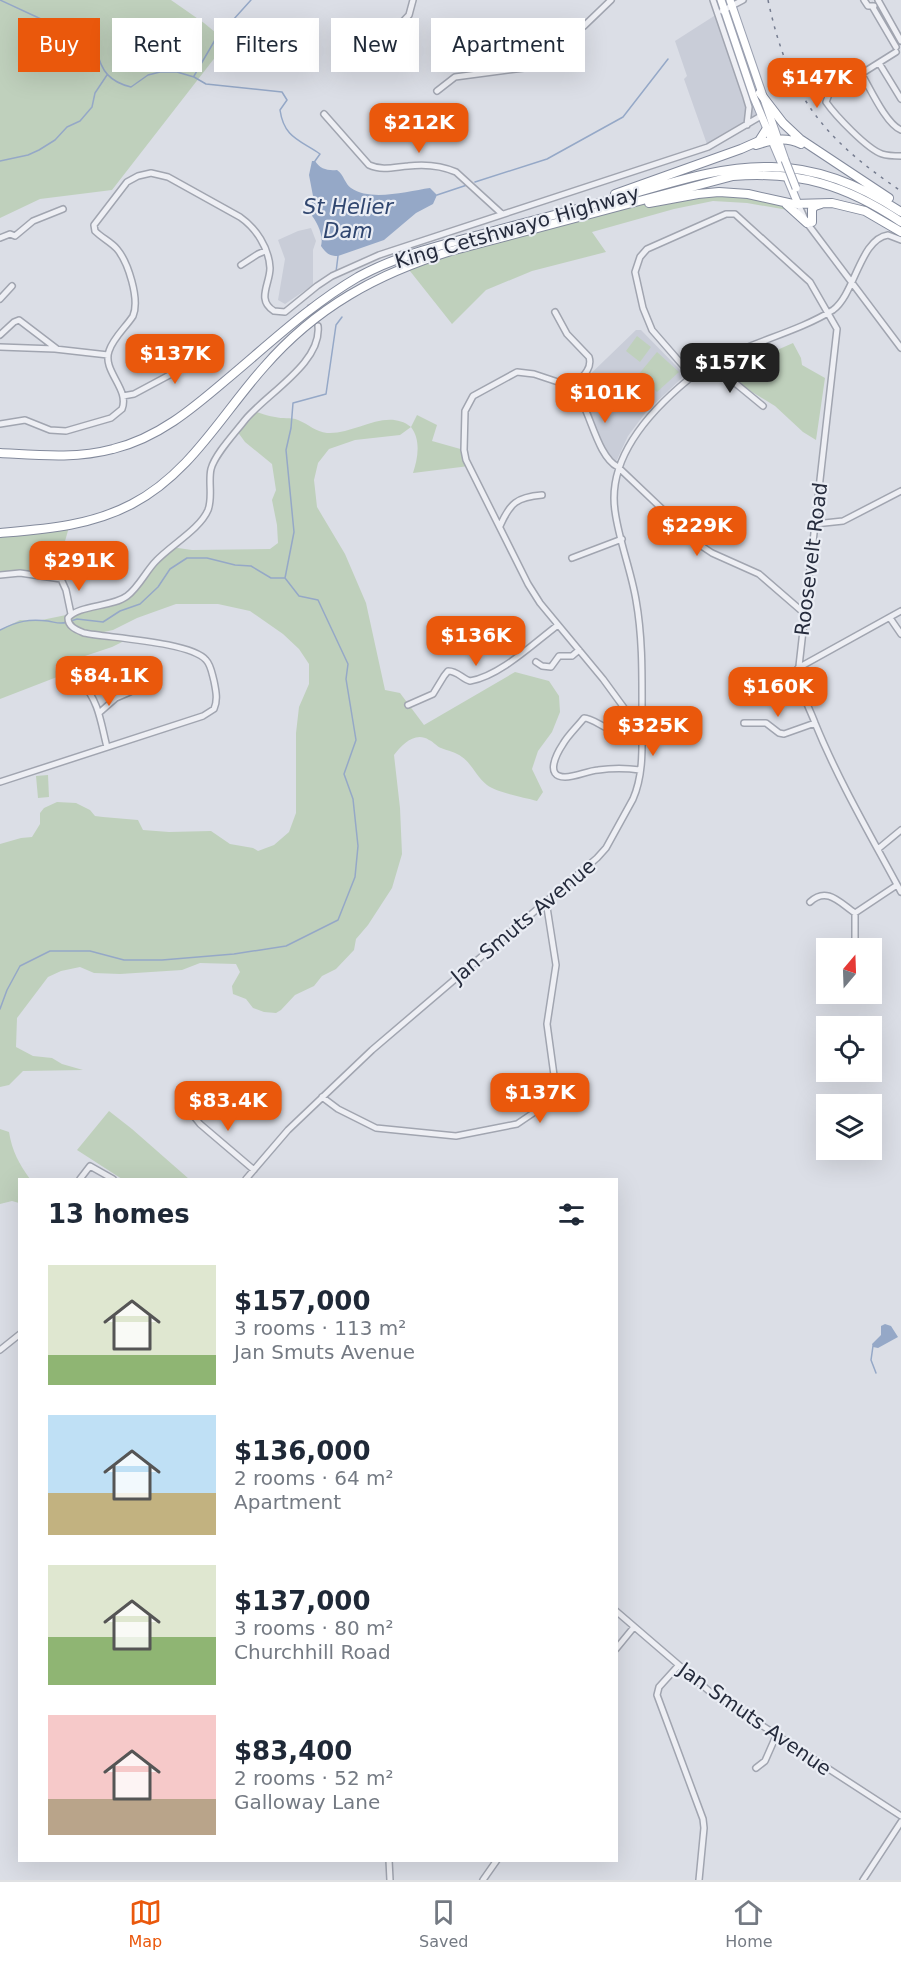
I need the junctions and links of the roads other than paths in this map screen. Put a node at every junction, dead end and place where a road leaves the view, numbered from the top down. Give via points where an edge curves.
1 (413, 0) edge
2 (611, 0) edge
3 (713, 0) edge
4 (721, 0) edge
5 (743, 0) edge
6 (864, 0) edge
7 (878, 0) edge
8 (872, 6) junction
9 (726, 7) edge
10 (406, 18) edge
11 (899, 48) edge
12 (879, 63) junction
13 (861, 74) junction
14 (437, 91) dead end
15 (760, 93) junction
16 (901, 99) edge
17 (324, 114) dead end
18 (761, 116) junction
19 (747, 125) junction
20 (766, 130) junction
21 (901, 130) edge
22 (774, 140) junction
23 (741, 149) junction
24 (901, 156) edge
25 (830, 159) junction
26 (824, 202) junction
27 (786, 203) junction
28 (801, 204) junction
29 (901, 206) edge
30 (63, 209) dead end
31 (576, 209) junction
32 (901, 212) edge
33 (502, 214) junction
34 (586, 214) junction
35 (901, 222) edge
36 (809, 223) junction
37 (901, 232) edge
38 (0, 238) edge
39 (901, 240) edge
40 (265, 252) junction
41 (241, 265) dead end
42 (858, 270) junction
43 (845, 274) junction
44 (851, 282) junction
45 (12, 286) dead end
46 (305, 296) junction
47 (0, 299) edge
48 (309, 304) tunnel mouth
49 (555, 312) dead end
50 (828, 313) junction
51 (318, 326) tunnel mouth
52 (0, 335) edge
53 (204, 341) dead end
54 (0, 347) edge
55 (901, 348) edge
56 (57, 350) junction
57 (108, 356) junction
58 (712, 364) junction
59 (692, 376) junction
60 (573, 387) junction
61 (123, 396) junction
62 (763, 406) dead end
63 (0, 424) edge
64 (0, 453) edge
65 (618, 467) junction
66 (901, 491) edge
67 (542, 495) dead end
68 (815, 524) junction
69 (500, 526) junction
70 (0, 533) edge
71 (622, 539) junction
72 (572, 558) dead end
73 (0, 574) edge
74 (901, 611) edge
75 (804, 613) junction
76 (71, 614) junction
77 (890, 618) junction
78 (558, 625) junction
79 (901, 634) edge
80 (579, 650) junction
81 (800, 651) junction
82 (536, 662) dead end
83 (810, 662) junction
84 (798, 668) junction
85 (82, 683) dead end
86 (130, 692) dead end
87 (408, 705) dead end
88 (99, 713) junction
89 (642, 713) junction
90 (630, 716) junction
91 (744, 723) dead end
92 (815, 723) junction
93 (642, 729) junction
94 (617, 732) dead end
95 (107, 747) junction
96 (640, 771) junction
97 (0, 782) edge
98 (901, 830) edge
99 (878, 849) junction
100 (897, 885) junction
101 (901, 892) edge
102 (546, 901) junction
103 (810, 902) dead end
104 (855, 913) junction
105 (855, 938) edge
106 (322, 1097) junction
107 (188, 1109) dead end
108 (254, 1170) junction
109 (81, 1178) edge
110 (111, 1178) edge
111 (247, 1178) edge
112 (18, 1336) edge
113 (0, 1350) edge
114 (618, 1613) edge
115 (634, 1627) junction
116 (618, 1647) edge
117 (678, 1666) junction
118 (776, 1736) junction
119 (756, 1768) dead end
120 (901, 1816) edge
121 (901, 1822) edge
122 (389, 1862) edge
123 (496, 1862) edge
124 (390, 1880) edge
125 (483, 1880) edge
126 (699, 1880) edge
127 (863, 1880) edge

1 - 10 street
2 - 14 street via 551,52 524,68 455,77
3 - 9 street
4 - 9 main road
5 - 9 street
6 - 8 street
7 - 8 street
7 - 11 street
8 - 11 street
9 - 15 main road
9 - 18 main road
9 - 19 street via 749,107
11 - 12 street
12 - 13 street
12 - 16 street
13 - 21 street via 889,121
13 - 24 street via 829,94 827,104 873,149
15 - 22 main road
15 - 25 highway via 791,131
17 - 33 street via 369,165 379,169 435,165 456,172
18 - 19 street
18 - 20 main road
19 - 33 street via 708,147
20 - 22 main road
20 - 23 highway via 759,141
22 - 23 highway
22 - 25 highway via 795,141
22 - 28 main road, bridge
23 - 31 highway
25 - 29 highway
26 - 28 highway
26 - 36 highway via 813,208
26 - 37 highway via 858,209
27 - 28 highway
27 - 34 highway via 718,192
27 - 36 highway
28 - 36 street
30 - 38 street via 33,221 15,236
31 - 32 highway, King Cetshwayo Highway via 723,170 773,167 802,169 836,178
31 - 64 highway, King Cetshwayo Highway via 420,251 376,268 317,305 190,411 135,442 113,450 60,457
33 - 46 street via 379,255 332,276
34 - 35 highway, King Cetshwayo Highway via 725,177 755,174 800,177 838,188
34 - 70 highway, King Cetshwayo Highway via 451,251 392,272 348,295 277,352 194,454 156,489 113,513 69,526
36 - 43 street
39 - 42 street, Jan Smuts Avenue via 888,235 876,239
40 - 41 street
40 - 46 street via 270,271 264,294 269,308 285,312
40 - 57 street via 257,233 244,220 172,179 151,173 131,179 94,225 95,231 120,253 135,297 133,316
42 - 43 street
42 - 44 street, Jan Smuts Avenue
43 - 44 street
44 - 50 street, Jan Smuts Avenue via 841,303
44 - 55 street
45 - 47 street
46 - 48 street
49 - 60 street via 567,334 590,361 589,369
50 - 58 street, Jan Smuts Avenue
50 - 59 street, Roosevelt Road via 810,282 731,213 674,237 643,253 635,275 650,327
50 - 68 street, Roosevelt Road via 837,332
51 - 76 street via 317,341 308,359 253,411 216,459 211,472 209,508 201,522 156,561 128,595
52 - 56 street via 19,320
53 - 61 street via 190,364
54 - 56 street
56 - 57 street
57 - 61 street
58 - 59 street, Jan Smuts Avenue
58 - 62 street
59 - 65 street, Jan Smuts Avenue via 650,416
60 - 65 street via 608,459
60 - 69 street via 517,372 478,393 467,405 466,460
61 - 63 street via 118,414 71,430 54,431 25,420
65 - 71 street, Jan Smuts Avenue via 614,498
65 - 75 street via 700,545 755,571
66 - 68 street via 843,521
67 - 69 street via 513,503
68 - 75 street, Roosevelt Road
69 - 78 street via 528,584
71 - 72 street
71 - 89 street, Jan Smuts Avenue via 640,624
73 - 76 street via 61,579
74 - 77 street
75 - 81 street, Roosevelt Road
76 - 95 street via 69,623 84,633 181,648 204,658 212,673 217,701 210,712
77 - 79 street
77 - 83 street
78 - 80 street
78 - 87 street via 494,671 470,681 448,671 433,694
80 - 82 street via 572,656 559,656 551,667
80 - 90 street
81 - 83 street
81 - 84 street, Roosevelt Road
83 - 84 street
84 - 92 street, Roosevelt Road
85 - 88 street via 94,698
86 - 88 street
88 - 95 street
89 - 90 street
89 - 93 street, Jan Smuts Avenue
90 - 93 street via 632,723
91 - 92 street via 766,723 784,734
92 - 99 street, Roosevelt Road via 834,768
93 - 96 street, Jan Smuts Avenue
94 - 96 street via 584,718 562,745 553,769 566,777 621,767
95 - 97 street
96 - 102 street, Jan Smuts Avenue via 633,799 602,853
98 - 99 street
99 - 100 street, Roosevelt Road
100 - 101 street, Roosevelt Road
100 - 104 street
102 - 106 street, Jan Smuts Avenue
102 - 106 street via 556,965 547,1024 556,1090 551,1101 518,1124 456,1136 376,1128
103 - 104 street via 818,895 827,895
104 - 105 street
106 - 108 street, Jan Smuts Avenue
107 - 108 street
108 - 111 street, Jan Smuts Avenue
109 - 110 street via 90,1166
112 - 113 street
114 - 115 street, Jan Smuts Avenue
115 - 116 street
115 - 117 street, Jan Smuts Avenue
117 - 118 street, Jan Smuts Avenue
117 - 126 street via 659,1686 657,1695 703,1819
118 - 119 street via 769,1755
118 - 120 street, Jan Smuts Avenue
121 - 127 street
122 - 124 street
123 - 125 street

